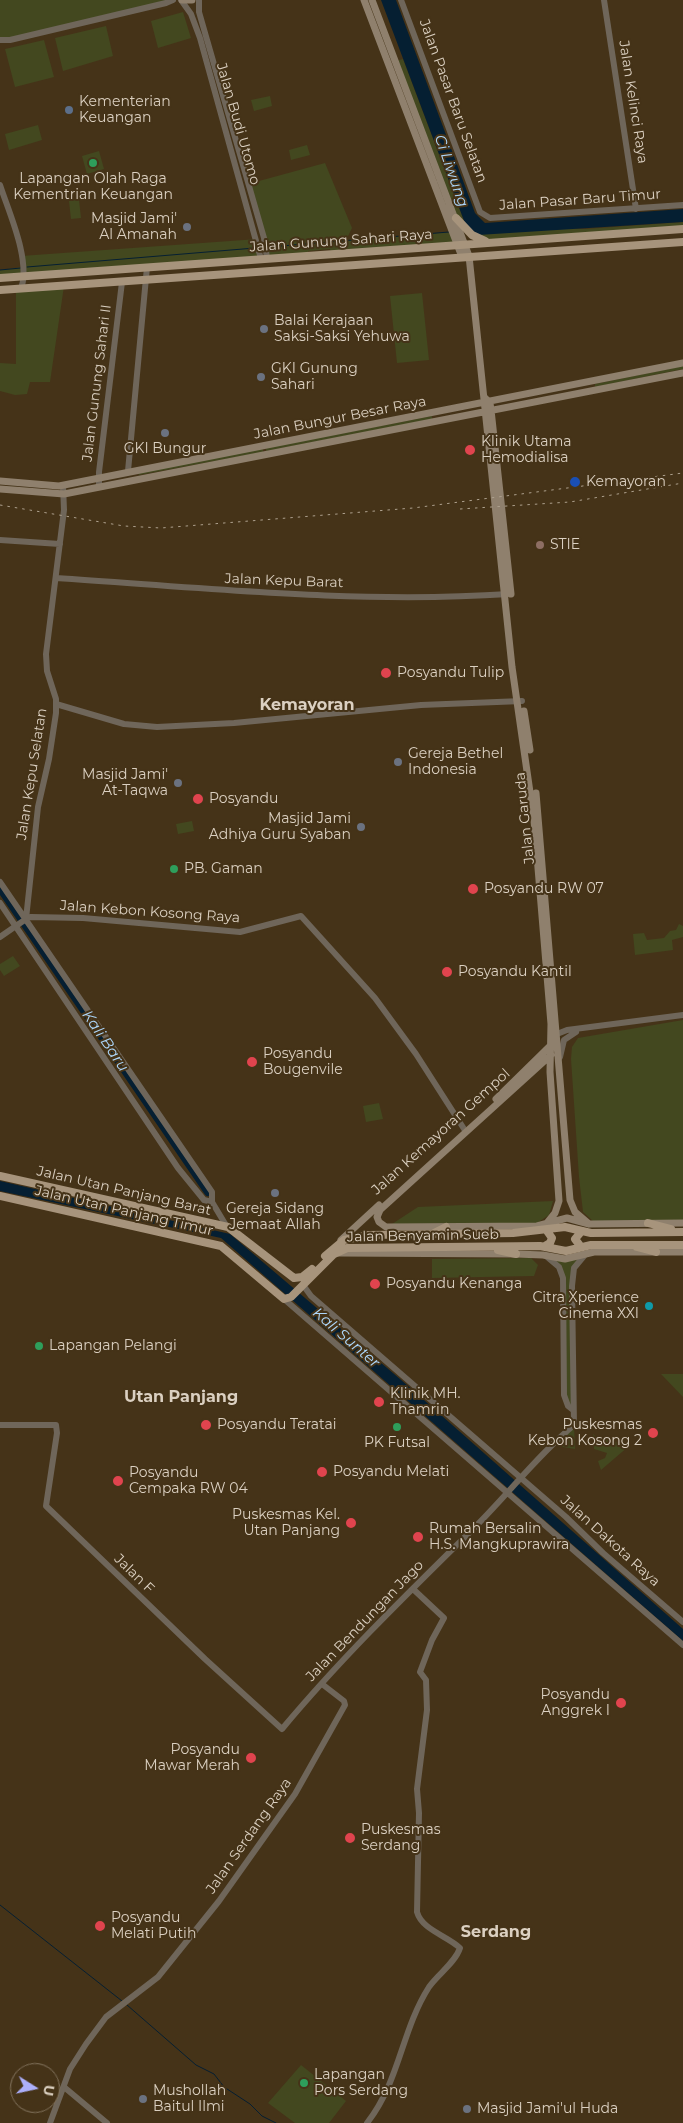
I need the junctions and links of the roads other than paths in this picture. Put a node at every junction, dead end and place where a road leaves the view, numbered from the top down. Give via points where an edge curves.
1 (173, 0) edge
2 (181, 0) edge
3 (192, 0) edge
4 (199, 0) edge
5 (364, 0) edge
6 (372, 0) edge
7 (401, 0) edge
8 (604, 0) edge
9 (0, 40) edge
10 (0, 185) edge
11 (446, 192) junction
12 (438, 196) junction
13 (683, 205) edge
14 (636, 209) junction
15 (480, 212) joint
16 (457, 220) joint
17 (683, 230) edge
18 (463, 232) junction
19 (488, 242) junction
20 (683, 242) edge
21 (262, 243) junction
22 (461, 245) junction
23 (401, 250) junction
24 (264, 256) junction
25 (465, 256) junction
26 (402, 262) junction
27 (147, 267) junction
28 (24, 271) junction
29 (0, 278) edge
30 (147, 280) junction
31 (122, 282) junction
32 (21, 289) junction
33 (0, 290) edge
34 (683, 363) edge
35 (683, 373) edge
36 (526, 395) junction
37 (528, 403) junction
38 (487, 405) junction
39 (442, 416) junction
40 (126, 472) junction
41 (98, 477) junction
42 (147, 478) junction
43 (0, 481) edge
44 (127, 482) junction
45 (63, 485) junction
46 (99, 487) junction
47 (0, 489) edge
48 (64, 494) junction
49 (0, 540) edge
50 (60, 544) junction
51 (56, 578) junction
52 (508, 594) junction
53 (520, 701) junction
54 (56, 704) junction
55 (0, 882) edge
56 (0, 903) edge
57 (22, 922) junction
58 (0, 937) edge
59 (548, 967) junction
60 (683, 1015) edge
61 (584, 1030) junction
62 (557, 1034) junction
63 (550, 1046) junction
64 (558, 1047) junction
65 (550, 1056) junction
66 (560, 1066) junction
67 (537, 1069) junction
68 (550, 1072) junction
69 (465, 1131) junction
70 (0, 1176) edge
71 (0, 1196) edge
72 (570, 1200) junction
73 (559, 1201) junction
74 (212, 1202) junction
75 (377, 1217) joint
76 (648, 1223) junction
77 (683, 1223) edge
78 (589, 1224) junction
79 (446, 1227) junction
80 (498, 1227) junction
81 (547, 1227) junction
82 (229, 1228) junction
83 (581, 1232) junction
84 (682, 1232) edge
85 (513, 1233) junction
86 (432, 1234) junction
87 (369, 1235) junction
88 (390, 1235) junction
89 (338, 1244) junction
90 (626, 1244) junction
91 (683, 1244) edge
92 (545, 1246) junction
93 (370, 1247) junction
94 (390, 1247) junction
95 (413, 1247) junction
96 (440, 1247) junction
97 (489, 1247) junction
98 (581, 1247) junction
99 (656, 1252) junction
100 (683, 1252) edge
101 (334, 1254) junction
102 (405, 1254) junction
103 (432, 1254) junction
104 (516, 1254) junction
105 (543, 1255) junction
106 (584, 1256) junction
107 (301, 1287) junction
108 (286, 1299) junction
109 (573, 1410) junction
110 (0, 1425) edge
111 (520, 1479) junction
112 (508, 1492) junction
113 (413, 1589) junction
114 (683, 1622) edge
115 (683, 1645) edge
116 (322, 1684) junction
117 (282, 1730) joint
118 (64, 2087) junction
119 (50, 2123) edge
120 (106, 2123) edge
121 (367, 2123) edge

1 - 9 street
2 - 3 main road
2 - 21 street, Jalan Budi Utomo via 191,14 200,38
4 - 21 street, Jalan Budi Utomo via 199,12
5 - 12 main road
6 - 11 main road
7 - 15 street, Jalan Pasar Baru Selatan
8 - 14 street, Jalan Kelinci Raya
10 - 28 street
11 - 12 main road
11 - 16 main road
12 - 22 main road via 454,237
13 - 14 street, Jalan Pasar Baru Timur
14 - 15 street, Jalan Pasar Baru Timur via 490,218
16 - 18 main road
17 - 19 main road, Jalan Gunung Sahari Raya
18 - 19 main road
18 - 22 main road
19 - 22 main road, Jalan Gunung Sahari Raya
20 - 25 main road, Jalan Gunung Sahari Raya
21 - 24 street, Jalan Budi Utomo
22 - 23 main road, Jalan Gunung Sahari Raya
22 - 25 main road, Jalan Garuda
23 - 24 main road, Jalan Gunung Sahari Raya
23 - 26 main road
24 - 27 main road, Jalan Gunung Sahari Raya
25 - 26 main road, Jalan Gunung Sahari Raya
25 - 38 main road, Jalan Garuda
26 - 30 main road, Jalan Gunung Sahari Raya
27 - 28 main road, Jalan Gunung Sahari Raya
27 - 30 street
28 - 29 main road, Jalan Gunung Sahari Raya
28 - 32 street
30 - 31 main road, Jalan Gunung Sahari Raya
30 - 40 street
31 - 32 main road, Jalan Gunung Sahari Raya
31 - 41 street, Jalan Gunung Sahari II
32 - 33 main road, Jalan Gunung Sahari Raya
34 - 36 main road, Jalan Bungur Besar Raya
35 - 37 main road, Jalan Bungur Besar Raya
36 - 37 main road
36 - 38 main road, Jalan Bungur Besar Raya
37 - 38 main road, Jalan Bungur Besar Raya
38 - 39 main road, Jalan Bungur Besar Raya
38 - 52 main road, Jalan Garuda
39 - 40 main road, Jalan Bungur Besar Raya
39 - 42 main road, Jalan Bungur Besar Raya
40 - 41 main road, Jalan Bungur Besar Raya
40 - 42 main road via 133,478
40 - 44 main road
41 - 45 main road, Jalan Bungur Besar Raya
41 - 46 street, Jalan Gunung Sahari II
42 - 44 main road, Jalan Bungur Besar Raya
43 - 45 main road, Jalan Bungur Besar Raya
44 - 46 main road, Jalan Bungur Besar Raya
45 - 48 street, Jalan Kepu Selatan
46 - 48 main road, Jalan Bungur Besar Raya
47 - 48 main road, Jalan Bungur Besar Raya
48 - 50 street, Jalan Kepu Selatan
49 - 50 street
50 - 51 street, Jalan Kepu Selatan
51 - 52 street, Jalan Kepu Barat via 292,595 416,598
51 - 54 street, Jalan Kepu Selatan via 46,666
52 - 53 main road, Jalan Garuda
53 - 54 street via 157,727 124,724
53 - 59 main road, Jalan Garuda via 539,820
54 - 57 street, Jalan Kepu Selatan
55 - 57 street
56 - 57 street
57 - 58 street
57 - 69 street, Jalan Kebon Kosong Raya via 31,917 78,918 240,932 300,916 375,998 416,1054
57 - 74 street via 212,1192
57 - 74 street via 178,1168 204,1200
59 - 62 main road, Jalan Garuda
59 - 63 main road, Jalan Garuda
60 - 61 street
61 - 62 street
61 - 66 street via 564,1040
62 - 63 main road, Jalan Kemayoran Gempol
62 - 64 main road, Jalan Garuda
63 - 65 main road, Jalan Garuda
63 - 69 main road, Jalan Kemayoran Gempol
64 - 65 main road, Jalan Kemayoran Gempol
64 - 66 main road, Jalan Garuda
65 - 67 main road, Jalan Kemayoran Gempol
65 - 68 main road, Jalan Garuda
66 - 68 main road
66 - 72 main road, Jalan Garuda
67 - 68 main road
67 - 69 main road, Jalan Kemayoran Gempol
68 - 73 main road, Jalan Garuda
69 - 75 main road, Jalan Kemayoran Gempol via 389,1201
69 - 89 main road, Jalan Kemayoran Gempol
70 - 82 main road, Jalan Utan Panjang Barat
71 - 108 main road, Jalan Utan Panjang Timur via 221,1246
72 - 73 main road via 564,1206
72 - 78 main road via 575,1212
73 - 81 main road
74 - 82 street
75 - 79 main road, Jalan Benyamin Sueb via 386,1227
76 - 77 main road, Jalan Benyamin Sueb
76 - 78 main road, Jalan Benyamin Sueb
76 - 84 main road
78 - 81 main road, Jalan Benyamin Sueb via 566,1218
79 - 80 main road, Jalan Benyamin Sueb
79 - 86 main road
80 - 81 main road, Jalan Benyamin Sueb
80 - 85 main road
81 - 83 main road, Jalan Benyamin Sueb
81 - 85 main road, Jalan Benyamin Sueb
81 - 92 main road via 552,1240
82 - 89 main road, Jalan Utan Panjang Barat via 298,1279
83 - 84 main road, Jalan Benyamin Sueb
83 - 98 main road via 575,1240
85 - 86 main road, Jalan Benyamin Sueb
86 - 88 main road, Jalan Benyamin Sueb
87 - 88 main road, Jalan Benyamin Sueb
87 - 89 main road, Jalan Benyamin Sueb via 350,1237
87 - 93 main road via 374,1241
88 - 94 main road via 386,1242
90 - 91 main road, Jalan Benyamin Sueb
90 - 98 main road, Jalan Benyamin Sueb
90 - 99 main road
92 - 97 main road, Jalan Benyamin Sueb
92 - 98 main road, Jalan Benyamin Sueb via 566,1251
93 - 94 main road, Jalan Benyamin Sueb
93 - 101 main road, Jalan Benyamin Sueb via 348,1248
94 - 95 main road, Jalan Benyamin Sueb
95 - 96 main road, Jalan Benyamin Sueb
95 - 102 main road
96 - 97 main road, Jalan Benyamin Sueb
96 - 103 main road
97 - 104 main road
99 - 100 main road, Jalan Benyamin Sueb
99 - 106 main road, Jalan Benyamin Sueb via 594,1252
101 - 102 main road, Jalan Benyamin Sueb
101 - 107 main road
102 - 103 main road, Jalan Benyamin Sueb
103 - 104 main road, Jalan Benyamin Sueb
104 - 105 main road, Jalan Benyamin Sueb
105 - 106 main road, Jalan Benyamin Sueb via 565,1259
105 - 109 street via 556,1263 562,1278 564,1396
106 - 109 street via 574,1268 572,1286
107 - 108 main road
107 - 111 street
108 - 112 street
109 - 111 street, Jalan Bendungan Jago via 574,1425
110 - 117 street, Jalan F via 48,1424 57,1427 46,1506
111 - 112 street, Jalan Bendungan Jago
111 - 114 street, Jalan Dakota Raya
112 - 113 street, Jalan Bendungan Jago
112 - 115 street
113 - 116 street, Jalan Bendungan Jago
113 - 121 street via 444,1618 420,1672 426,1680 427,1710 417,1789 417,1912 431,1929 460,1948 414,2012 385,2097
116 - 117 street, Jalan Bendungan Jago
116 - 118 street, Jalan Serdang Raya via 345,1705 296,1791 260,1846 190,1939 153,1982 106,2017 70,2070
118 - 119 street, Jalan Serdang Raya
118 - 120 street

